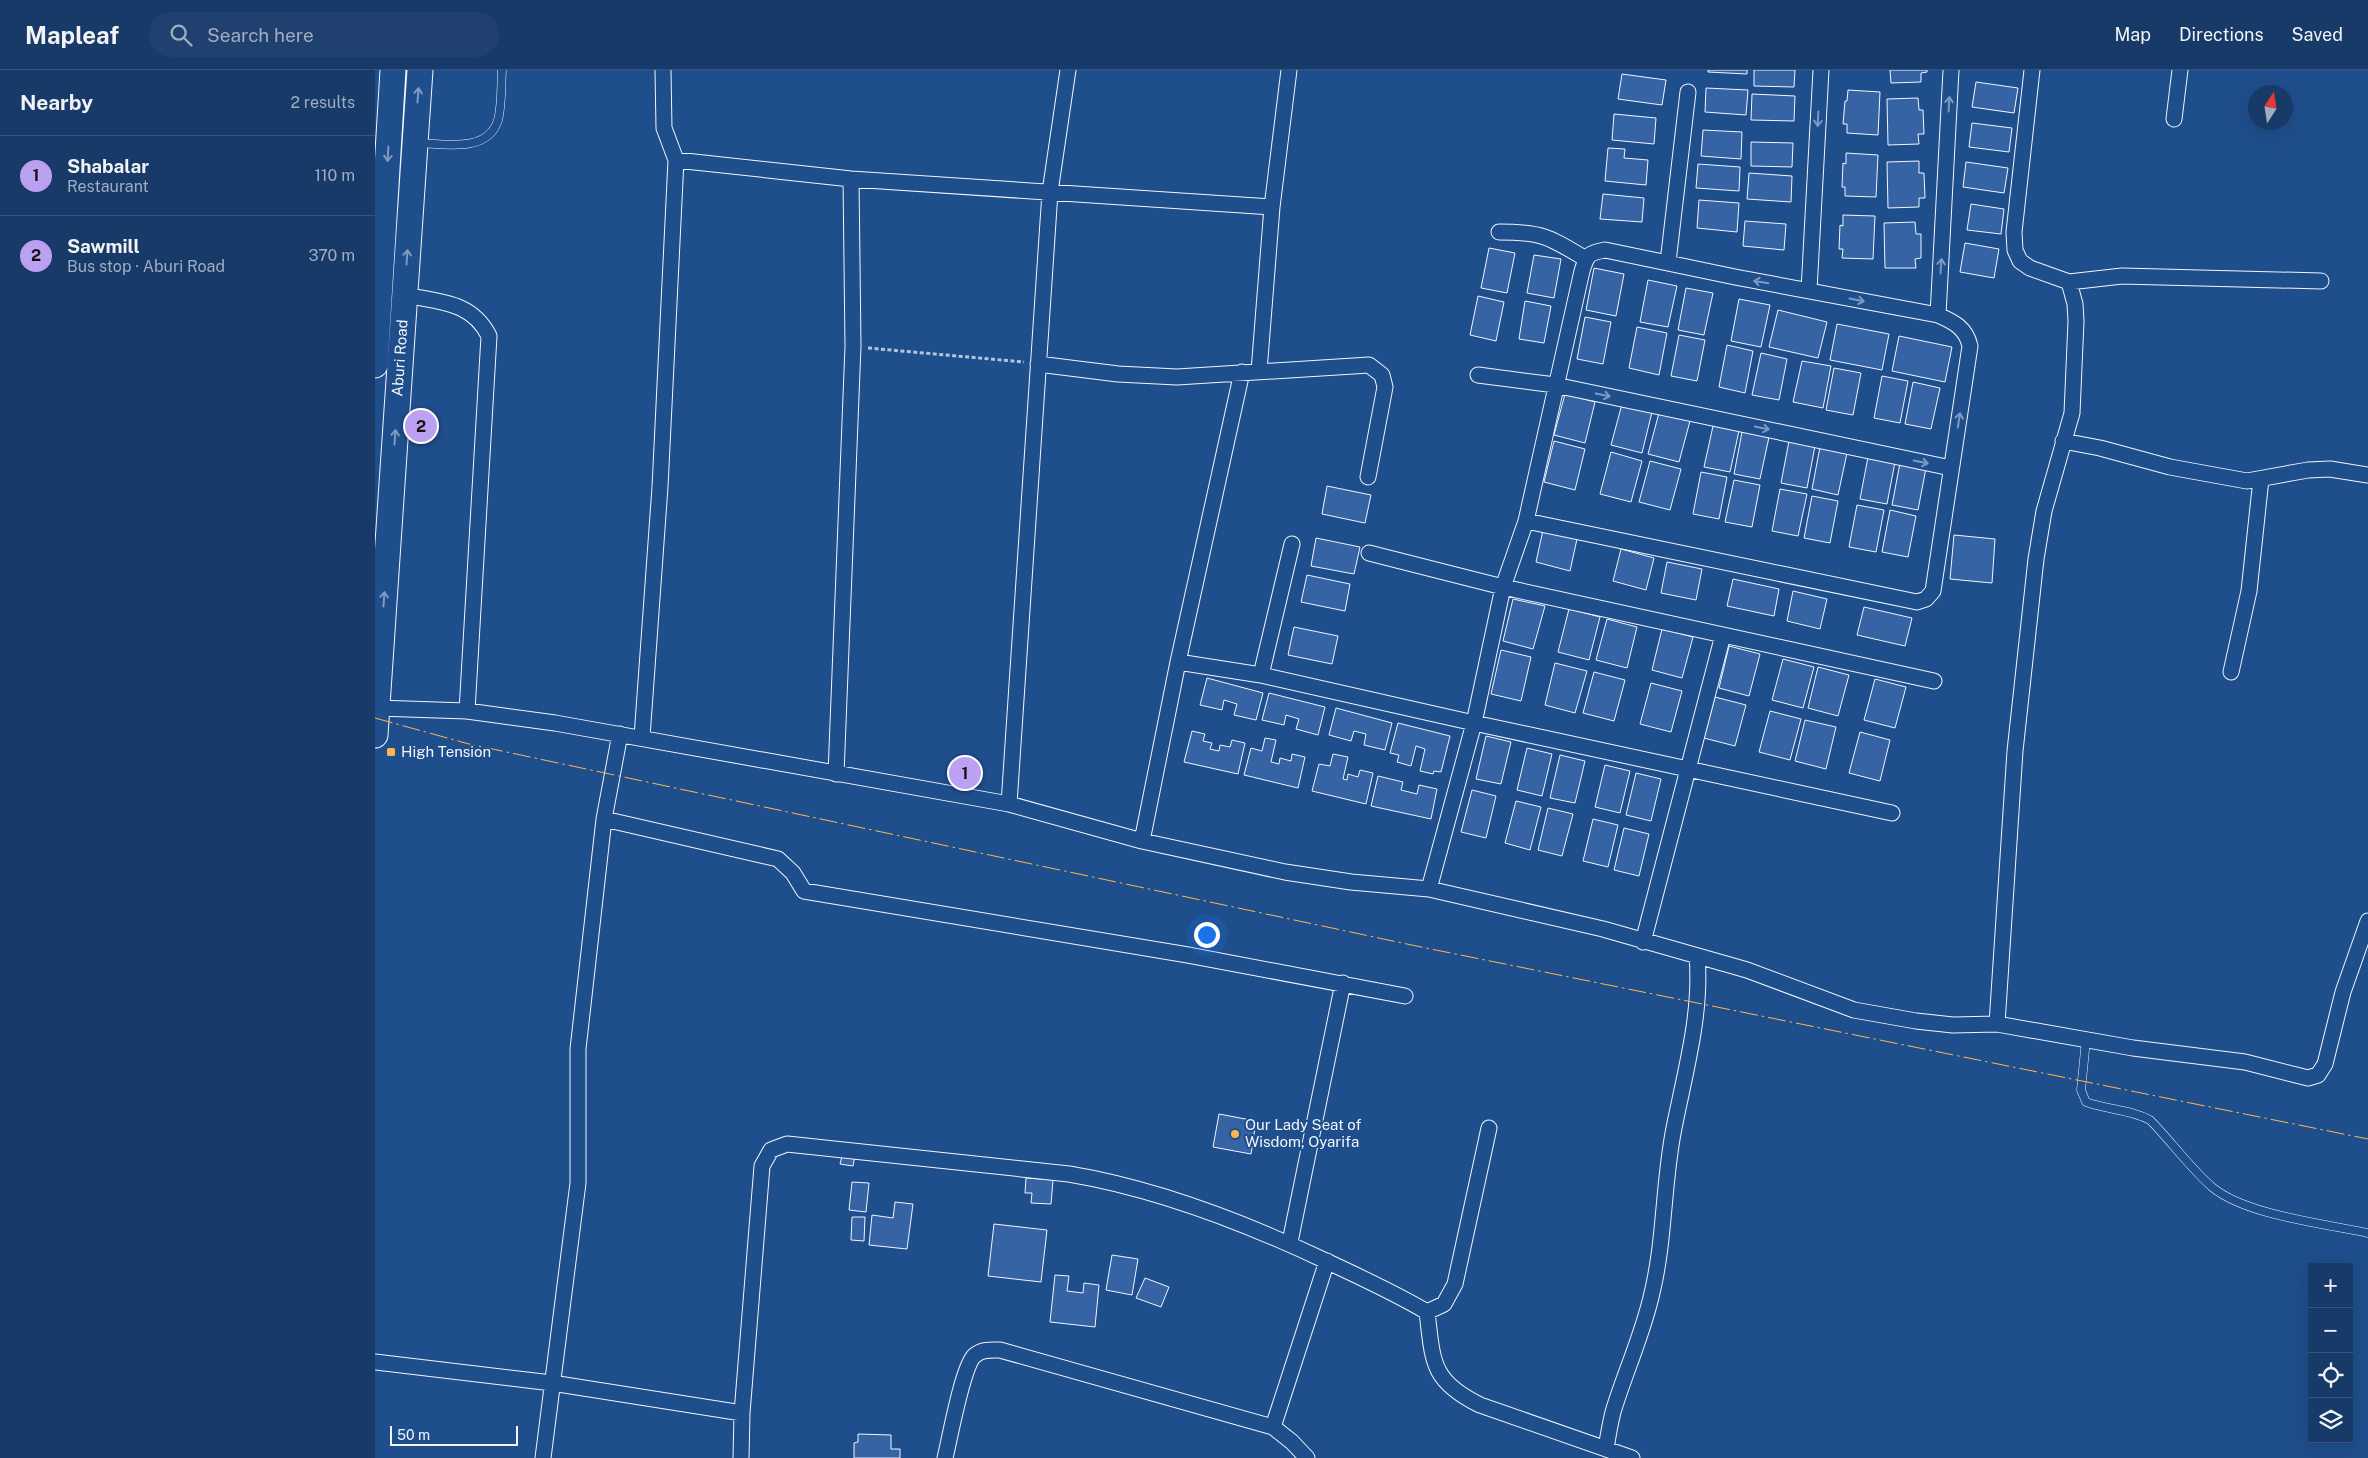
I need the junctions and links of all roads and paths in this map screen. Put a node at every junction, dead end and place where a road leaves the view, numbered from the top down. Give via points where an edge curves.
1 (393, 70) edge
2 (420, 70) edge
3 (502, 70) edge
4 (663, 70) edge
5 (1068, 70) edge
6 (1289, 70) edge
7 (1821, 70) edge
8 (1951, 70) edge
9 (2032, 70) edge
10 (2180, 70) edge
11 (1688, 92) dead end
12 (2174, 119) dead end
13 (415, 142) junction
14 (676, 160) junction
15 (851, 179) junction
16 (1050, 192) junction
17 (1272, 207) junction
18 (1499, 232) dead end
19 (1586, 259) junction
20 (1667, 262) junction
21 (2321, 281) dead end
22 (2069, 282) junction
23 (1809, 290) junction
24 (405, 294) junction
25 (1938, 315) junction
26 (853, 346) junction
27 (375, 361) edge
28 (1038, 364) junction
29 (375, 365) edge
30 (1259, 370) junction
31 (1242, 372) junction
32 (1478, 374) dead end
33 (1555, 385) junction
34 (2063, 441) junction
35 (1951, 468) junction
36 (2368, 475) edge
37 (1368, 477) dead end
38 (2261, 479) junction
39 (1526, 521) junction
40 (1292, 544) dead end
41 (1369, 553) dead end
42 (1503, 587) junction
43 (1723, 635) junction
44 (1178, 662) junction
45 (2231, 672) dead end
46 (1261, 675) junction
47 (1934, 682) dead end
48 (377, 708) junction
49 (467, 711) junction
50 (1474, 724) junction
51 (620, 734) junction
52 (375, 735) edge
53 (642, 737) junction
54 (1688, 769) junction
55 (836, 774) junction
56 (1009, 804) junction
57 (1892, 813) dead end
58 (604, 819) junction
59 (1142, 841) junction
60 (1429, 889) junction
61 (2368, 921) edge
62 (1643, 942) junction
63 (1697, 956) junction
64 (1343, 983) junction
65 (1405, 996) dead end
66 (1997, 1024) junction
67 (2086, 1040) junction
68 (1489, 1128) dead end
69 (2368, 1233) edge
70 (1290, 1242) junction
71 (1327, 1261) junction
72 (1427, 1312) junction
73 (375, 1362) edge
74 (551, 1382) junction
75 (742, 1412) junction
76 (1273, 1427) junction
77 (1606, 1449) junction
78 (543, 1458) edge
79 (741, 1458) edge
80 (945, 1458) edge
81 (1307, 1458) edge
82 (1632, 1458) edge

1 -> 27 highway, Aburi Road
13 -> 2 highway, Aburi Road
3 - 13 lane via 498,119 482,141 463,144
4 - 14 street via 664,128
5 - 16 street
6 - 17 street
7 -> 23 street
25 -> 8 street
9 - 22 street via 2014,232 2015,250 2020,261 2030,268
10 - 12 street
11 - 20 street
24 -> 13 highway, Aburi Road
14 - 15 street
14 - 53 street via 660,487
15 - 16 street
15 - 26 street
16 - 17 street
16 - 28 street
17 - 30 street
18 - 19 street via 1542,234
19 - 20 street via 1592,252 1605,250
19 - 33 street
23 -> 20 street via 1735,278
21 - 22 street via 2122,276
22 - 34 street via 2076,322 2072,413
23 -> 25 street
48 -> 24 highway, Aburi Road
24 - 49 street via 462,307 482,322 489,336
35 -> 25 street via 1970,346 1968,336 1958,324
26 - 28 path
26 - 55 street
27 - 29 highway, Aburi Road
28 - 31 street via 1118,374 1177,377
28 - 56 street
30 - 31 street
30 - 37 street via 1369,365 1382,375 1385,387
31 - 44 street
32 - 33 street
33 -> 35 street
33 - 39 street
34 - 38 street via 2170,467 2247,481
34 - 66 street via 2044,511 2028,628 2015,751
35 - 39 street via 1933,591 1917,602
36 - 38 street via 2330,469
38 - 45 street via 2249,591
39 - 42 street
40 - 46 street
41 - 42 street
42 - 43 street
42 - 50 street
43 - 47 street
43 - 54 street
44 - 46 street
44 - 59 street
46 - 50 street
48 - 49 street
48 - 52 highway, Aburi Road
49 - 51 street
50 - 54 street
50 - 60 street
51 - 53 street
51 - 58 street
53 - 55 street
54 - 57 street
54 - 62 street
55 - 56 street
56 - 59 street
58 - 64 street via 778,860 793,873 804,891
58 - 74 street via 578,1049 578,1183
59 - 60 street via 1285,872
60 - 62 street via 1603,929
61 - 67 street via 2343,992 2325,1064 2318,1075 2308,1078 2245,1062
62 - 63 street
63 - 66 street via 1770,978 1854,1010 1953,1025
63 - 77 street via 1696,1007 1673,1130 1656,1276 1613,1413
64 - 65 street
64 - 70 street
66 - 67 street
67 - 69 lane via 2081,1090 2086,1102 2139,1114 2150,1120 2212,1187 2231,1198 2277,1214
68 - 72 street via 1455,1284 1445,1304
70 - 71 street
70 - 75 street via 1187,1204 1109,1180 787,1144 771,1150 762,1166
71 - 72 street
71 - 76 street
72 - 77 street via 1436,1367 1444,1382 1459,1394 1480,1405
73 - 74 street
74 - 75 street
74 - 78 street
75 - 79 street
76 - 80 street via 1000,1350 985,1349 973,1357 966,1372
76 - 81 street
77 - 82 street

